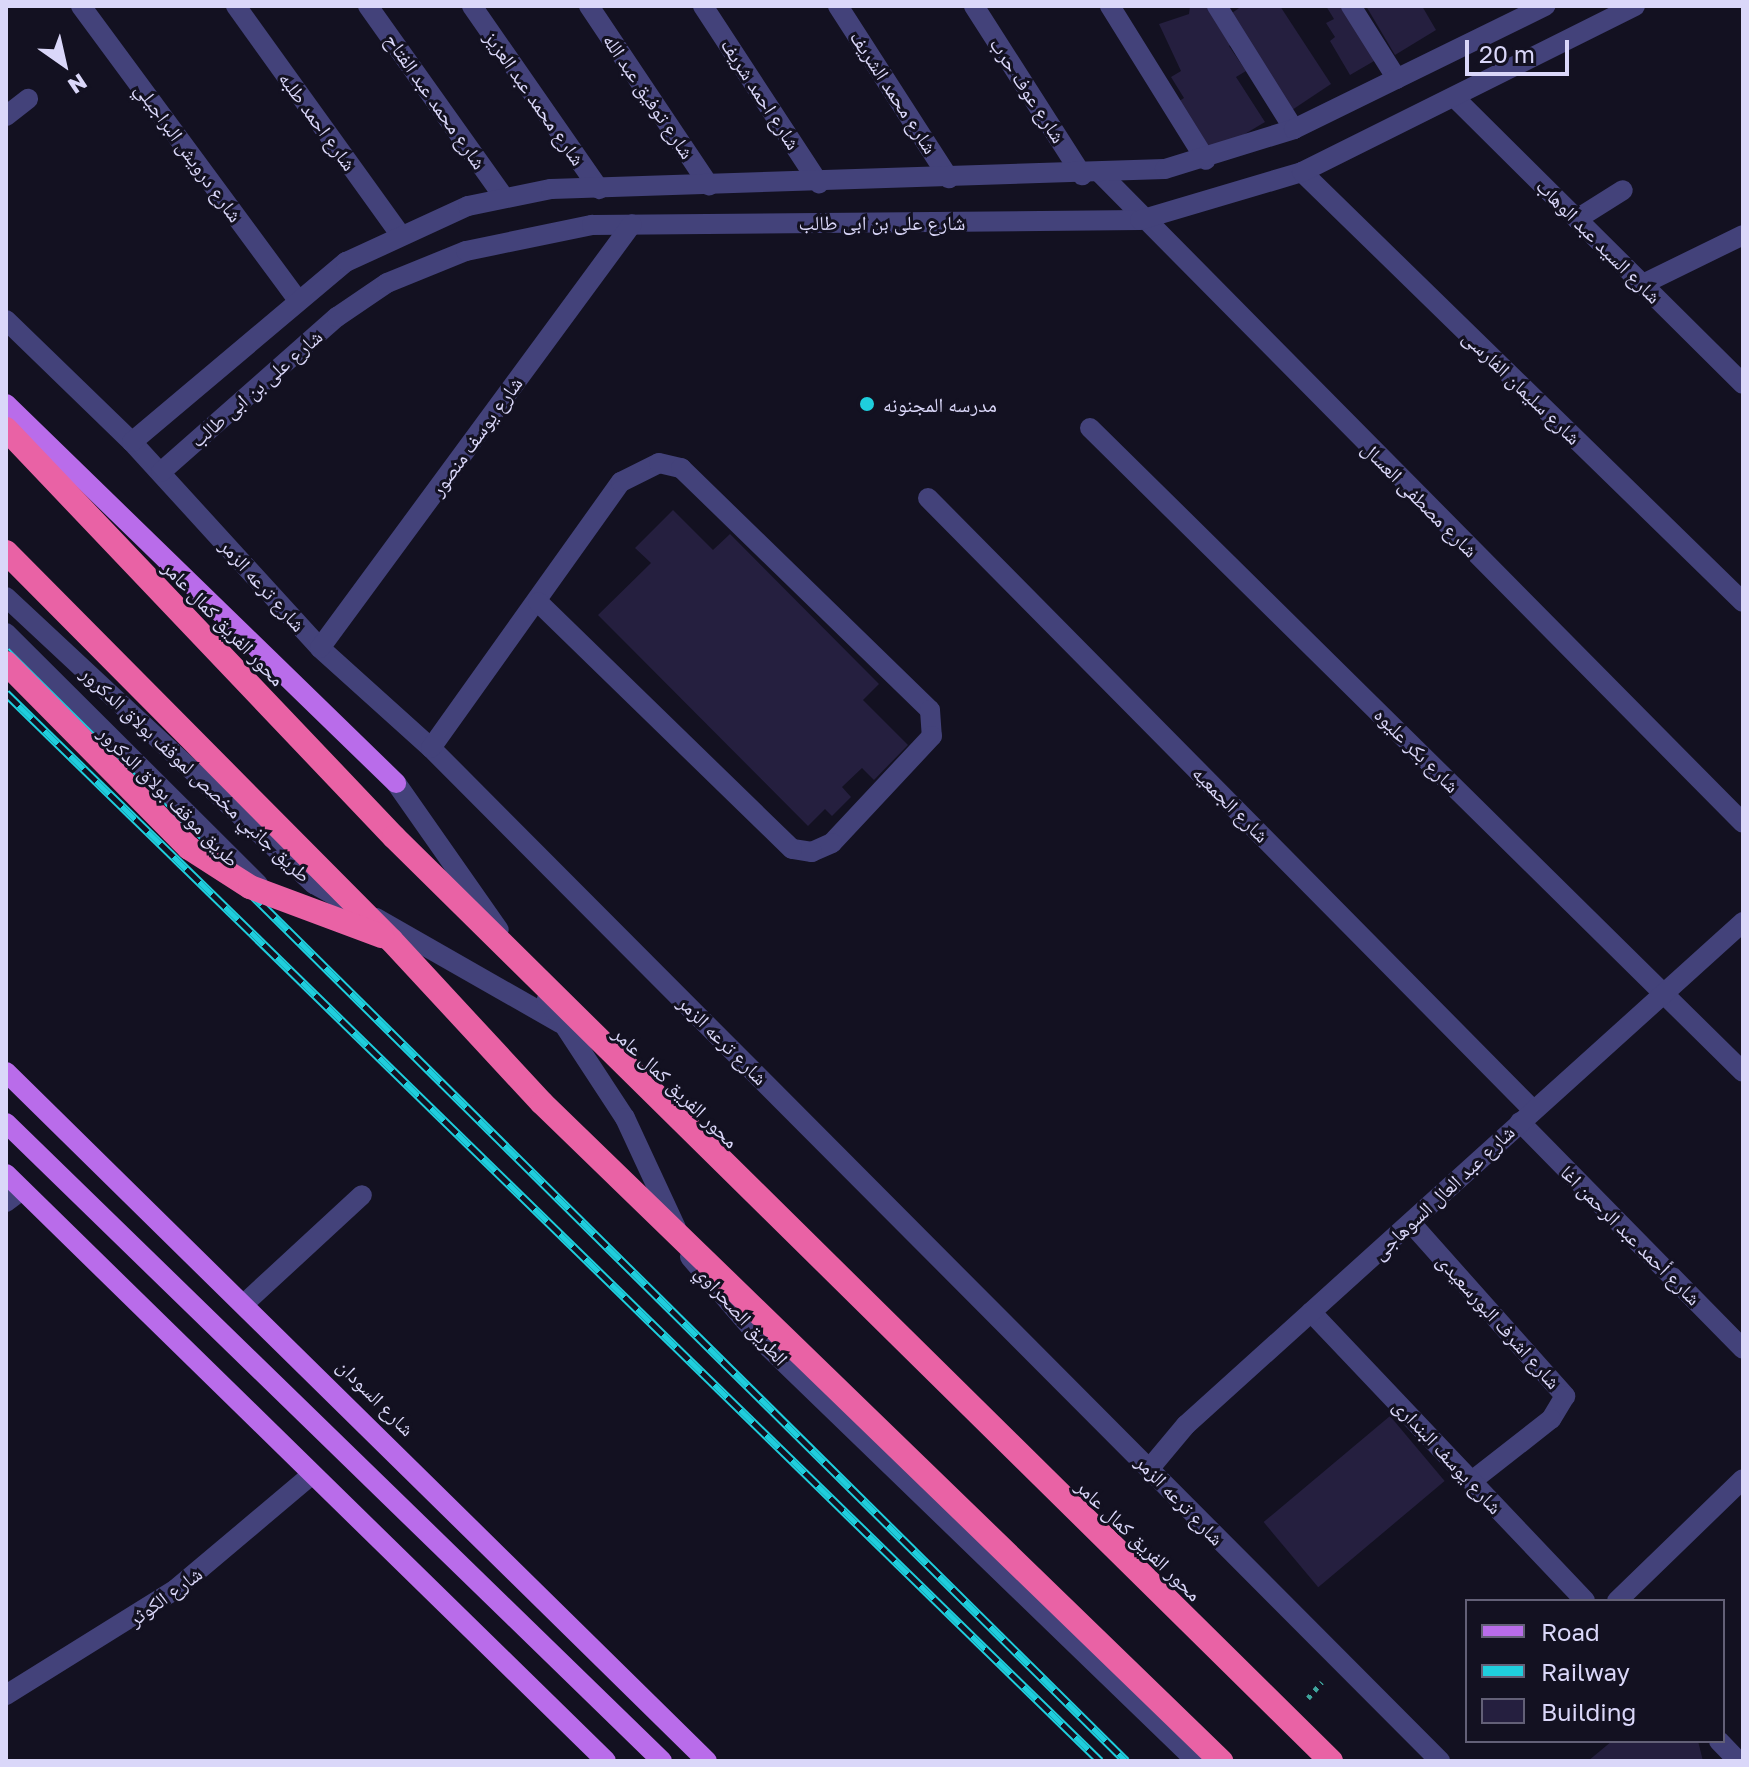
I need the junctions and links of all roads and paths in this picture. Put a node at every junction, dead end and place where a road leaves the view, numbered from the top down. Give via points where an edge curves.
1 (81, 6) edge
2 (236, 6) edge
3 (368, 6) edge
4 (472, 6) edge
5 (589, 6) edge
6 (703, 6) edge
7 (838, 6) edge
8 (974, 6) edge
9 (1110, 6) edge
10 (1217, 6) edge
11 (1351, 6) edge
12 (1545, 6) edge
13 (1635, 6) edge
14 (1397, 79) junction
15 (1455, 98) junction
16 (28, 99) dead end
17 (6, 116) edge
18 (1294, 129) junction
19 (1206, 160) junction
20 (1302, 172) junction
21 (1091, 174) junction
22 (949, 178) junction
23 (819, 183) junction
24 (709, 185) junction
25 (599, 189) junction
26 (1623, 190) dead end
27 (503, 196) junction
28 (1577, 219) junction
29 (1140, 220) junction
30 (632, 224) junction
31 (1743, 235) edge
32 (401, 236) junction
33 (1643, 284) junction
34 (296, 298) junction
35 (6, 320) edge
36 (1743, 384) edge
37 (6, 404) edge
38 (1090, 428) dead end
39 (6, 429) edge
40 (132, 442) junction
41 (161, 472) junction
42 (928, 498) dead end
43 (6, 552) edge
44 (6, 597) edge
45 (538, 602) junction
46 (1743, 602) edge
47 (6, 633) edge
48 (320, 648) junction
49 (6, 663) edge
50 (431, 748) junction
51 (396, 783) joint
52 (1743, 823) edge
53 (360, 909) junction
54 (1743, 922) edge
55 (391, 940) junction
56 (1663, 993) junction
57 (567, 1027) junction
58 (6, 1072) edge
59 (1743, 1072) edge
60 (1526, 1116) junction
61 (6, 1123) edge
62 (6, 1174) edge
63 (362, 1195) dead end
64 (14, 1196) edge
65 (1411, 1223) junction
66 (245, 1303) junction
67 (1311, 1312) junction
68 (1743, 1349) edge
69 (1150, 1468) junction
70 (309, 1477) junction
71 (1743, 1479) edge
72 (1472, 1481) junction
73 (1583, 1599) edge
74 (1619, 1599) edge
75 (6, 1695) edge
76 (1721, 1743) edge
77 (606, 1761) edge
78 (662, 1761) edge
79 (707, 1761) edge
80 (1196, 1761) edge
81 (1221, 1761) edge
82 (1331, 1761) edge
83 (1440, 1761) edge
84 (1738, 1761) edge

1 - 34 street, شارع درويش البراجيلي
2 - 32 street, شارع احمد طلبه
3 - 27 street, شارع محمد عبد الفتاح
4 - 25 street, شارع محمد عبد العزيز
5 - 24 street, شارع توفيق عبد الله
6 - 23 street, شارع احمد شريف
7 - 22 street, شارع محمد الشريف
8 - 21 street, شارع عوف حرب
9 - 19 street
10 - 18 street
11 - 14 street
12 - 14 street, شارع على بن ابى طالب
13 - 15 street, شارع على بن ابى طالب
14 - 18 street, شارع على بن ابى طالب
15 - 20 street, شارع على بن ابى طالب
15 - 28 street, شارع السيد عبد الوهاب
16 - 17 street
18 - 19 street, شارع على بن ابى طالب
19 - 21 street, شارع على بن ابى طالب
20 - 29 street, شارع على بن ابى طالب
20 - 46 street, شارع سليمان الفارسى
21 - 22 street, شارع على بن ابى طالب
21 - 29 street, شارع مصطفى العسال
22 - 23 street, شارع على بن ابى طالب
23 - 24 street, شارع على بن ابى طالب
24 - 25 street, شارع على بن ابى طالب
25 - 27 street, شارع على بن ابى طالب
26 - 28 street
27 - 32 street, شارع على بن ابى طالب
28 - 33 street, شارع السيد عبد الوهاب
29 - 30 street, شارع على بن ابى طالب
29 - 52 street, شارع مصطفى العسال
30 - 41 street, شارع على بن ابى طالب via 513,236 387,283 292,354
30 - 48 street, شارع يوسف منصور
31 - 33 street
32 - 34 street, شارع على بن ابى طالب
33 - 36 street, شارع السيد عبد الوهاب
34 - 40 street, شارع على بن ابى طالب
35 - 40 street, شارع ترعه الزمر
37 - 51 main road
38 - 56 street, شارع بكر عليوه
39 - 82 highway, محور الفريق كمال عامر, bridge via 599,1046
40 - 41 street, شارع ترعه الزمر
41 - 48 street, شارع ترعه الزمر
42 - 60 street, شارع الجمعيه
43 - 55 highway, bridge
44 - 53 street, طريق جانبي مخصص لموقف بولاق الدكرور via 314,884
45 - 45 street via 628,474 670,464 930,710 932,736 832,843 812,852 792,849
45 - 50 street
47 - 53 street, طريق موقف بولاق الدكرور via 258,885
48 - 50 street, شارع ترعه الزمر
49 - 55 highway, bridge via 212,865 250,887
50 - 69 street, شارع ترعه الزمر
51 - 57 street, الطريق الصحراوي
53 - 57 street, طريق جانبي مخصص لموقف بولاق الدكرور
54 - 56 street, شارع عبد العال السوهاجى
55 - 81 highway, bridge via 542,1103
56 - 59 street, شارع بكر عليوه
56 - 60 street, شارع عبد العال السوهاجى
57 - 80 street, الطريق الصحراوي via 625,1118 690,1257 712,1288
58 - 66 main road, شارع السودان
60 - 65 street, شارع عبد العال السوهاجى
60 - 68 street, شارع أحمد عبد الرحمن اغا
61 - 78 main road
62 - 64 main road
63 - 66 street
64 - 70 main road
65 - 67 street, شارع عبد العال السوهاجى
65 - 72 street, شارع اشرف البورسعيدى via 1565,1396 1551,1419
66 - 79 main road, شارع السودان
67 - 69 street, شارع عبد العال السوهاجى via 1186,1425
67 - 72 street, شارع يوسف البندارى
69 - 83 street, شارع ترعه الزمر
70 - 75 street, شارع الكوثر via 176,1589
70 - 77 main road
71 - 74 street
72 - 73 street, شارع يوسف البندارى
76 - 84 street

